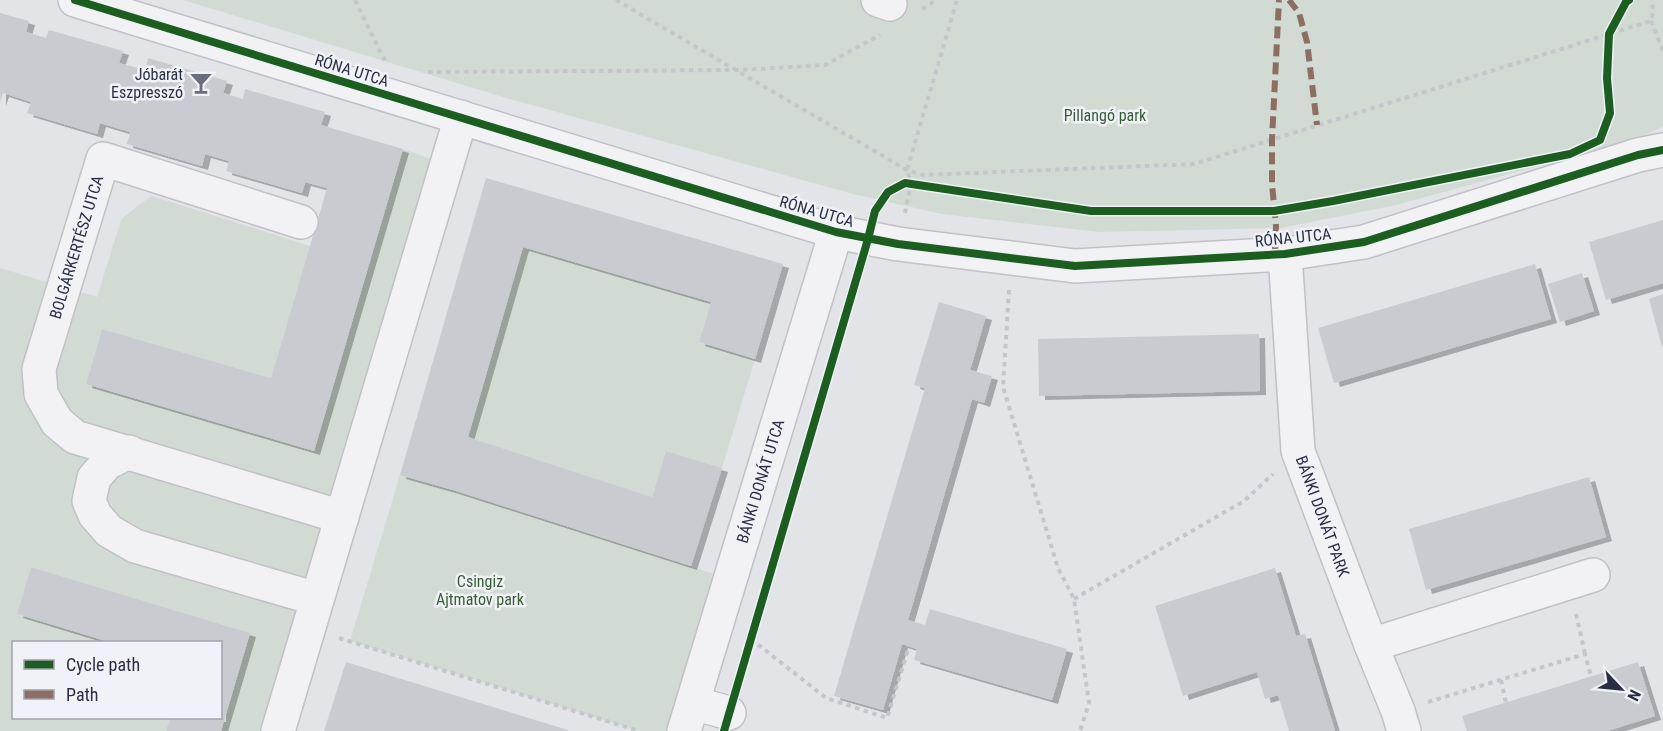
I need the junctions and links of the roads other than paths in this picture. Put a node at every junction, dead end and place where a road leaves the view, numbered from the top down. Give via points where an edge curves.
1 (75, 0) edge
2 (461, 117) junction
3 (1655, 148) edge
4 (301, 222) dead end
5 (836, 232) junction
6 (1285, 254) junction
7 (129, 452) junction
8 (342, 517) junction
9 (1581, 579) road end
10 (313, 614) junction
11 (1371, 645) junction
12 (729, 713) dead end
13 (689, 717) edge
14 (1401, 721) edge
15 (278, 731) edge

1 - 2 street, RÓNA UTCA
2 - 5 street, RÓNA UTCA
2 - 8 street
3 - 6 street, RÓNA UTCA via 1364,242
4 - 7 street, BOLGÁRKERTÉSZ UTCA via 103,159 39,369 41,394 57,422 75,437
5 - 6 street, RÓNA UTCA via 898,244 1075,266
5 - 13 street, BÁNKI DONÁT UTCA
6 - 11 street, BÁNKI DONÁT PARK via 1298,451
7 - 8 street, BOLGÁRKERTÉSZ UTCA
7 - 10 street via 107,463 94,478 89,501 109,531 135,546
8 - 10 street
9 - 11 street
10 - 15 street
11 - 14 street, BÁNKI DONÁT PARK
12 - 13 street

